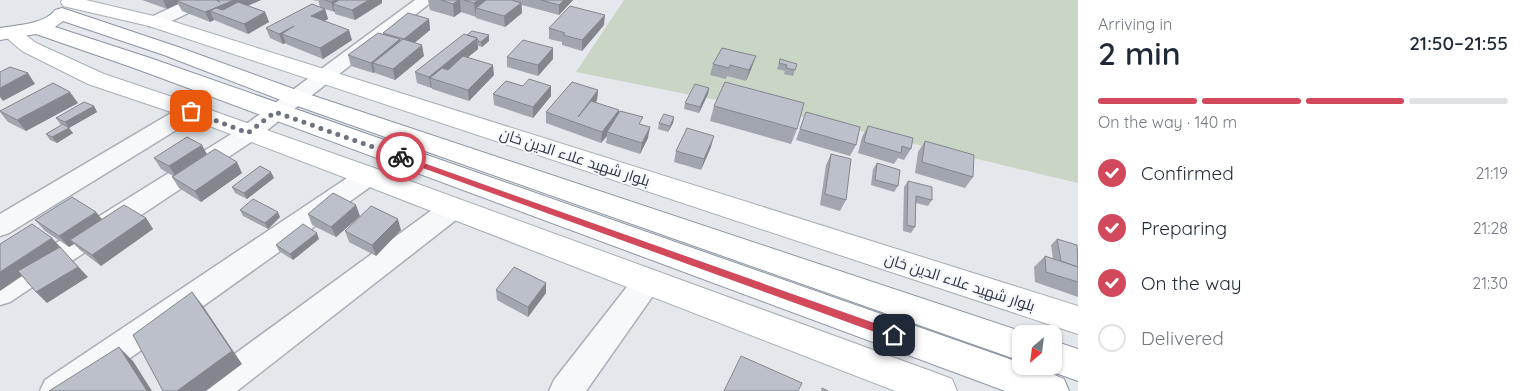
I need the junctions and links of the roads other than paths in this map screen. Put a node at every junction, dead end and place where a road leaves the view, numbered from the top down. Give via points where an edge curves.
1 (201, 0) edge
2 (426, 0) edge
3 (67, 6) edge
4 (155, 22) junction
5 (16, 32) edge
6 (322, 76) junction
7 (284, 104) junction
8 (191, 111) junction
9 (248, 133) junction
10 (368, 176) junction
11 (452, 209) junction
12 (0, 226) edge
13 (647, 282) junction
14 (0, 293) edge
15 (1078, 320) edge
16 (1012, 343) edge
17 (1062, 360) edge
18 (1078, 365) edge
19 (58, 391) edge
20 (211, 391) edge
21 (566, 391) edge
22 (939, 391) edge
23 (1051, 391) edge

1 - 4 street
2 - 6 street
3 - 4 main road, بلوار شهید علاء الدین خان
3 - 5 main road
3 - 7 main road
4 - 6 main road, بلوار شهید علاء الدین خان
5 - 7 main road
5 - 8 main road via 29,47 96,79
6 - 7 street
6 - 15 main road, بلوار شهید علاء الدین خان
7 - 9 street
7 - 16 main road
7 - 23 main road
8 - 9 main road
8 - 12 street
9 - 10 main road
9 - 14 street
10 - 11 main road
10 - 19 street
11 - 13 main road
11 - 20 street
13 - 21 street
13 - 22 main road
17 - 18 main road

